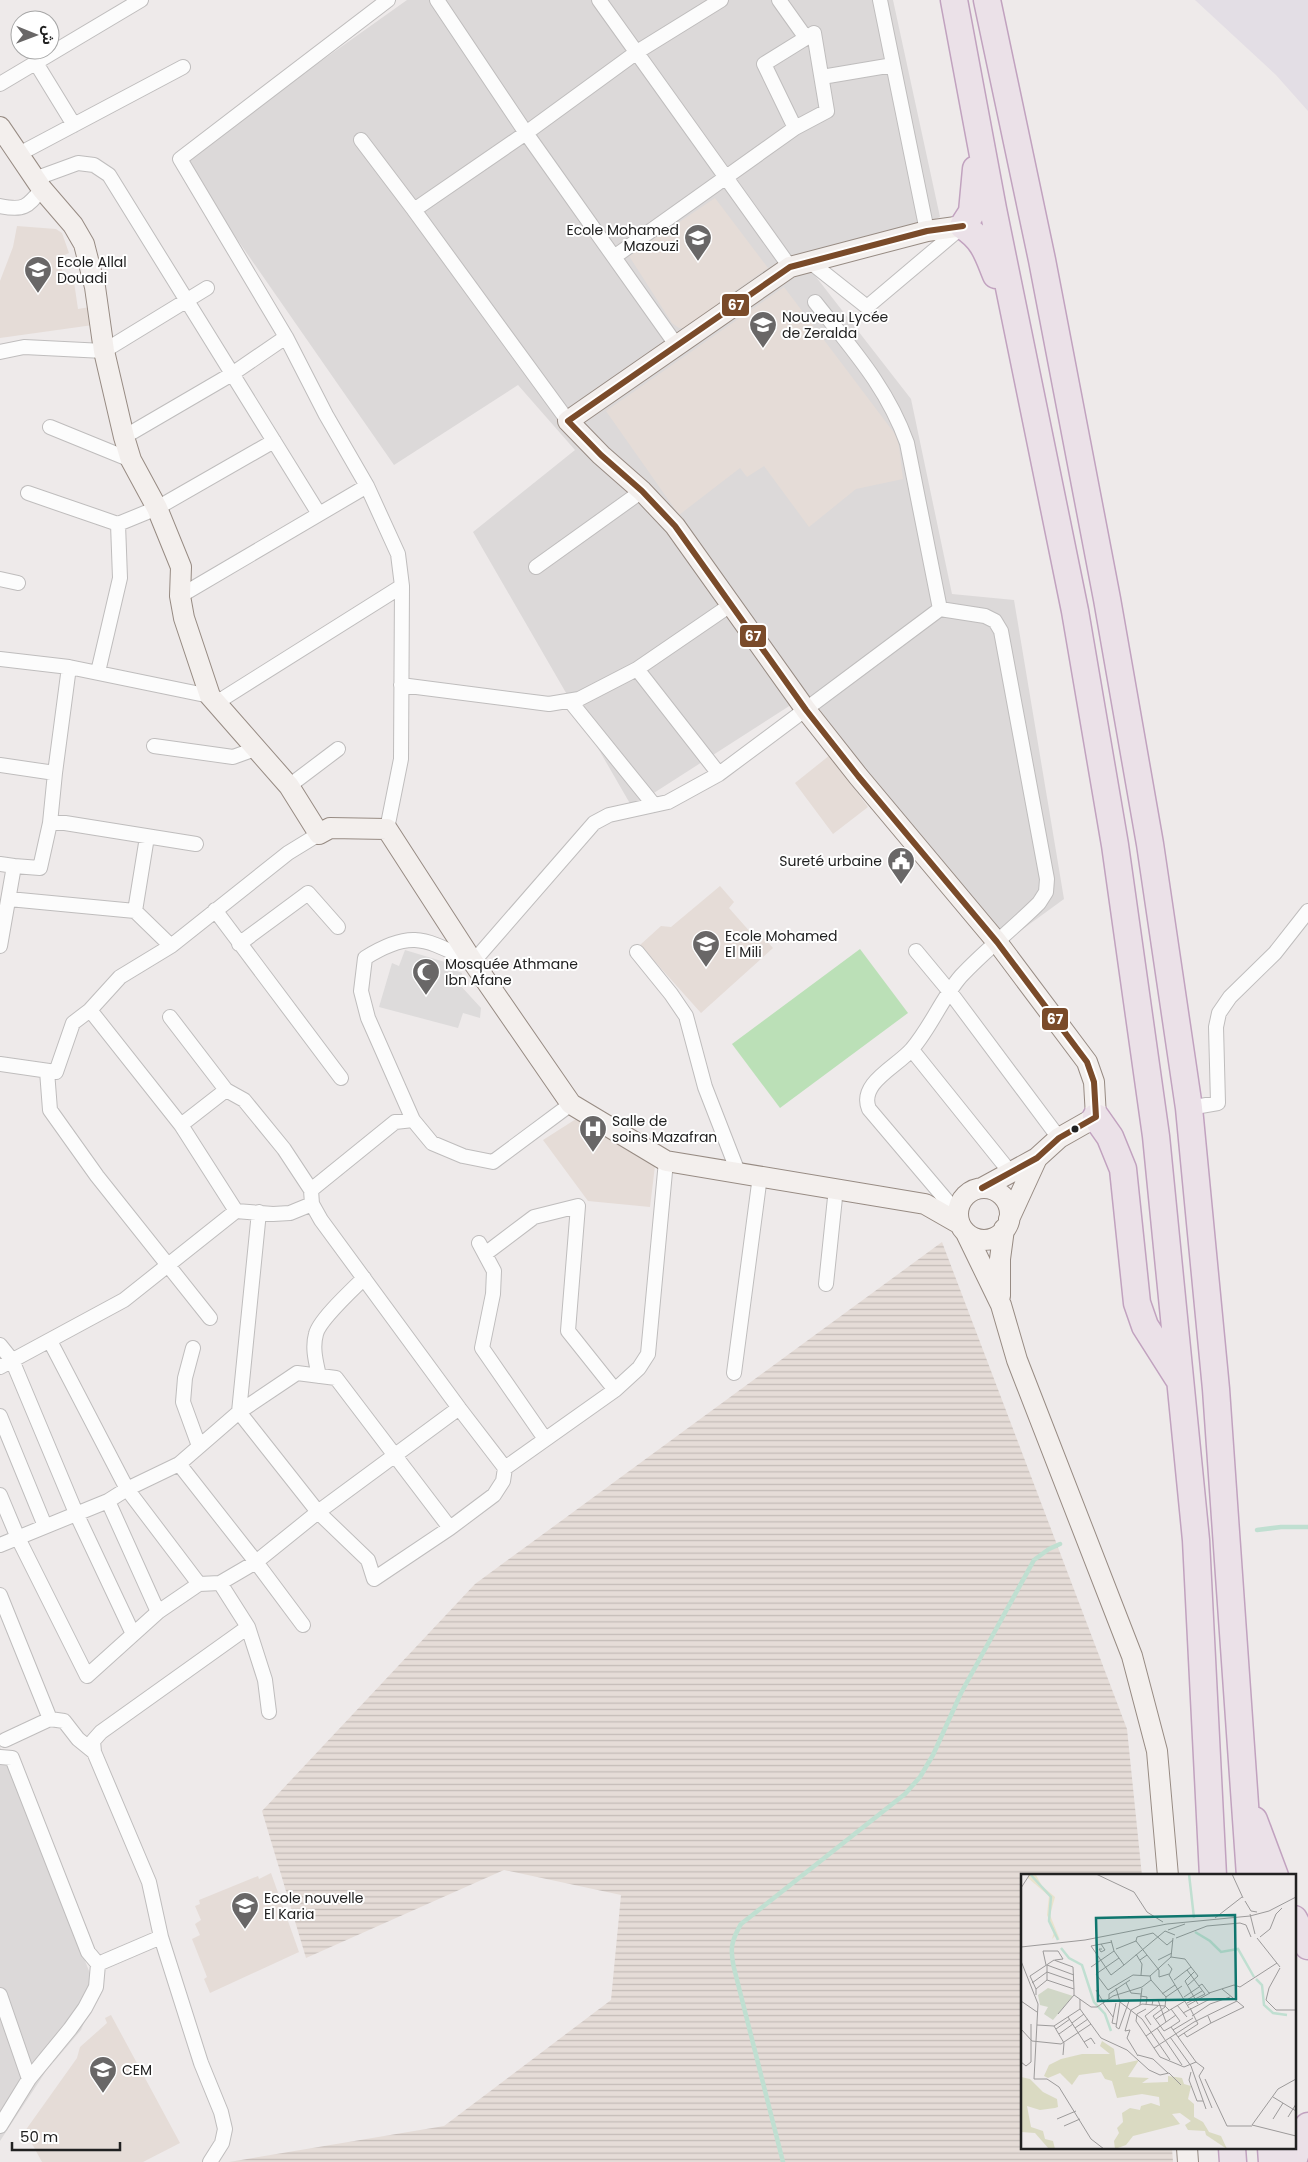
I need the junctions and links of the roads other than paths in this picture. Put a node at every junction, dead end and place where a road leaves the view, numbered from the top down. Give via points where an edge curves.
1 (141, 0) edge
2 (388, 0) edge
3 (437, 0) edge
4 (599, 0) edge
5 (721, 0) edge
6 (779, 0) edge
7 (880, 0) edge
8 (954, 0) edge
9 (987, 0) edge
10 (806, 38) junction
11 (637, 52) junction
12 (36, 63) junction
13 (893, 65) junction
14 (183, 67) dead end
15 (822, 77) junction
16 (0, 84) edge
17 (74, 125) junction
18 (0, 127) edge
19 (795, 128) junction
20 (978, 128) junction
21 (526, 133) junction
22 (361, 140) dead end
23 (20, 154) junction
24 (726, 177) junction
25 (39, 183) junction
26 (0, 206) edge
27 (414, 210) junction
28 (963, 226) junction
29 (927, 231) junction
30 (614, 256) junction
31 (809, 261) junction
32 (790, 266) junction
33 (207, 288) dead end
34 (187, 301) junction
35 (815, 302) dead end
36 (1018, 325) junction
37 (286, 337) junction
38 (677, 346) junction
39 (104, 351) junction
40 (0, 352) edge
41 (232, 374) junction
42 (568, 421) junction
43 (50, 427) dead end
44 (124, 437) junction
45 (274, 441) junction
46 (131, 460) junction
47 (367, 486) junction
48 (642, 491) junction
49 (28, 493) dead end
50 (157, 508) junction
51 (319, 514) junction
52 (118, 524) junction
53 (536, 567) dead end
54 (0, 579) edge
55 (18, 583) dead end
56 (402, 586) junction
57 (180, 596) junction
58 (732, 604) junction
59 (940, 609) junction
60 (0, 659) edge
61 (69, 667) junction
62 (637, 669) junction
63 (98, 672) junction
64 (401, 685) junction
65 (213, 700) junction
66 (570, 700) junction
67 (806, 710) junction
68 (154, 746) dead end
69 (255, 749) junction
70 (338, 750) dead end
71 (0, 765) edge
72 (55, 773) junction
73 (719, 774) junction
74 (289, 786) junction
75 (654, 805) junction
76 (50, 823) junction
77 (387, 829) junction
78 (319, 834) junction
79 (146, 837) junction
80 (196, 844) dead end
81 (7, 865) edge
82 (9, 899) junction
83 (215, 910) junction
84 (135, 911) junction
85 (1308, 911) edge
86 (338, 927) dead end
87 (997, 942) junction
88 (239, 944) junction
89 (0, 946) edge
90 (171, 946) junction
91 (916, 951) dead end
92 (637, 952) dead end
93 (472, 962) junction
94 (950, 992) junction
95 (90, 1010) junction
96 (170, 1017) dead end
97 (912, 1050) junction
98 (0, 1064) edge
99 (47, 1071) junction
100 (342, 1078) dead end
101 (226, 1090) junction
102 (571, 1104) junction
103 (1189, 1108) junction
104 (1096, 1117) junction
105 (412, 1120) junction
106 (181, 1125) junction
107 (1060, 1138) junction
108 (1037, 1158) junction
109 (666, 1161) junction
110 (738, 1172) junction
111 (1010, 1172) junction
112 (760, 1176) junction
113 (836, 1188) junction
114 (982, 1188) junction
115 (311, 1197) junction
116 (955, 1199) junction
117 (925, 1204) junction
118 (236, 1211) junction
119 (258, 1212) junction
120 (1007, 1224) junction
121 (963, 1229) junction
122 (168, 1265) junction
123 (364, 1278) junction
124 (826, 1284) dead end
125 (1001, 1305) junction
126 (210, 1318) dead end
127 (50, 1341) junction
128 (0, 1344) edge
129 (194, 1348) dead end
130 (314, 1353) junction
131 (6, 1363) edge
132 (297, 1373) junction
133 (734, 1373) dead end
134 (319, 1376) junction
135 (1180, 1382) junction
136 (615, 1390) junction
137 (459, 1408) junction
138 (239, 1412) junction
139 (0, 1416) edge
140 (545, 1439) junction
141 (199, 1446) junction
142 (395, 1454) junction
143 (179, 1464) junction
144 (505, 1468) junction
145 (127, 1489) junction
146 (0, 1495) edge
147 (108, 1501) junction
148 (318, 1512) junction
149 (76, 1514) junction
150 (45, 1526) junction
151 (450, 1528) junction
152 (18, 1538) junction
153 (0, 1545) edge
154 (256, 1562) junction
155 (220, 1583) junction
156 (199, 1584) junction
157 (0, 1595) edge
158 (158, 1612) junction
159 (303, 1625) dead end
160 (248, 1628) junction
161 (133, 1634) junction
162 (269, 1712) dead end
163 (50, 1719) junction
164 (2, 1734) edge
165 (94, 1752) junction
166 (6, 1758) edge
167 (1243, 1792) junction
168 (1168, 1874) edge
169 (1213, 1874) edge
170 (1250, 1874) edge
171 (1274, 1874) edge
172 (1296, 1923) edge
173 (160, 1937) junction
174 (1308, 1946) edge
175 (98, 1964) junction
176 (0, 1995) edge
177 (29, 2079) junction
178 (0, 2126) edge
179 (1308, 2126) edge
180 (210, 2162) edge
181 (1293, 2162) edge

1 - 12 street
2 - 37 street via 180,159
3 - 21 street
4 - 11 street
5 - 11 street
6 - 10 street
7 - 13 street
8 - 20 highway
9 - 103 highway via 1042,260 1105,589 1150,844
10 - 15 street via 814,33
10 - 19 street via 764,64
11 - 21 street
11 - 24 street
12 - 16 street
12 - 17 street
13 - 15 street
13 - 29 street
14 - 17 street
15 - 19 street via 827,111
17 - 23 street
18 - 23 street
19 - 24 street
20 - 28 highway via 975,198 969,220
20 - 36 highway
21 - 27 street
21 - 30 street
22 - 27 street
23 - 25 street
24 - 30 street
24 - 32 street
25 - 26 street via 30,204 19,210
25 - 34 street via 78,164 94,165 110,175
25 - 39 street via 84,244 95,287
27 - 42 street
28 - 29 street
28 - 31 street via 868,307
28 - 36 highway via 976,235 984,247
29 - 31 street
30 - 38 street
31 - 32 street
32 - 38 street
33 - 34 street
34 - 39 street
34 - 41 street
35 - 59 street via 886,394 898,419 907,443
36 - 135 highway via 1075,611 1115,845 1156,1136
37 - 41 street
37 - 47 street
38 - 42 street
39 - 40 street via 24,347
39 - 44 street
41 - 44 street
41 - 45 street
42 - 48 street
43 - 46 street
44 - 46 street
45 - 50 street
45 - 51 street
46 - 50 street
47 - 51 street
47 - 56 street via 398,554
48 - 53 street
48 - 58 street via 675,526
49 - 52 street
50 - 52 street
50 - 57 street via 181,567
51 - 57 street
52 - 63 street via 120,578
54 - 55 street
56 - 64 street
56 - 65 street
57 - 65 street via 184,618
58 - 62 street
58 - 67 street
59 - 67 street
59 - 87 street via 985,616 995,621 1001,632 1047,879 1046,892 1039,903
60 - 61 street
61 - 63 street
61 - 72 street
62 - 66 street via 579,699
62 - 73 street
63 - 65 street
64 - 66 street via 549,704
64 - 77 street via 401,759
65 - 69 street
66 - 75 street
67 - 73 street
67 - 87 street
68 - 69 street via 233,758
69 - 74 street
70 - 74 street
71 - 72 street
72 - 76 street
73 - 75 street via 668,802
74 - 78 street
75 - 93 street via 609,816 594,824
76 - 79 street
76 - 81 street via 40,868
77 - 78 street via 330,828
77 - 93 street
78 - 83 street
79 - 80 street
79 - 84 street
81 - 82 street
82 - 84 street
82 - 89 street
83 - 88 street
83 - 90 street
84 - 90 street
85 - 103 street via 1275,953 1230,997 1219,1013 1216,1027 1218,1103
86 - 88 street via 308,893
87 - 94 street via 961,976
87 - 104 street via 1087,1062 1094,1082
88 - 100 street
90 - 95 street via 120,977
91 - 94 street
92 - 110 street via 686,1016 705,1087
93 - 102 street
93 - 105 street via 432,943 414,939 385,945 365,958 361,990 368,1018
94 - 97 street
94 - 107 street
95 - 99 street via 73,1023 56,1072
95 - 106 street
96 - 101 street
97 - 111 street
97 - 116 street via 871,1087 867,1104
98 - 99 street
99 - 122 street via 50,1110
101 - 106 street
101 - 115 street via 244,1100 284,1149
102 - 105 street via 493,1162 463,1156 432,1143
102 - 109 street
103 - 167 highway via 1216,1388
104 - 107 street
104 - 135 highway via 1110,1137 1123,1169 1137,1303 1145,1326
105 - 115 street via 395,1122
106 - 118 street
107 - 108 street
108 - 111 street
108 - 120 street
109 - 110 street
109 - 136 street via 648,1354 639,1368
110 - 112 street
111 - 114 street
112 - 113 street
112 - 133 street
113 - 117 street
113 - 124 street
114 - 116 street
114 - 120 street via 1000,1193 1006,1200 1009,1209
115 - 119 street via 290,1213
115 - 123 street
116 - 117 street
116 - 121 street
117 - 121 street
118 - 119 street
118 - 122 street
119 - 138 street
120 - 121 street via 990,1238 982,1239
120 - 125 street via 1000,1259
121 - 125 street
122 - 126 street
122 - 127 street via 124,1300
123 - 130 street via 322,1322 316,1332
123 - 137 street
125 - 168 street via 1017,1360 1143,1692 1158,1759
127 - 131 street
127 - 145 street
128 - 131 street
129 - 141 street via 185,1378 183,1402
130 - 132 street
130 - 134 street
131 - 149 street
132 - 134 street
132 - 138 street
134 - 142 street via 336,1378
135 - 169 highway via 1196,1540
136 - 140 street
136 - 140 street via 568,1331 578,1206 534,1217 482,1248 494,1271 493,1294 482,1348
137 - 142 street
137 - 144 street
138 - 141 street
138 - 148 street
139 - 150 street
140 - 144 street
141 - 143 street
142 - 148 street
142 - 151 street
143 - 145 street
143 - 154 street
144 - 151 street via 503,1481 494,1495
145 - 147 street
145 - 156 street
146 - 152 street
147 - 149 street
147 - 158 street
148 - 151 street via 368,1560 374,1579
148 - 154 street
149 - 150 street
149 - 161 street
150 - 152 street
152 - 153 street
152 - 161 street via 87,1676
154 - 155 street
154 - 159 street
155 - 156 street
155 - 160 street
156 - 158 street
157 - 163 street
158 - 161 street
160 - 162 street via 265,1680
160 - 165 street via 101,1732 93,1741
163 - 164 street
163 - 165 street via 64,1721
164 - 166 street
165 - 173 street via 149,1882
166 - 175 street via 88,1952
167 - 170 highway
167 - 171 highway
172 - 174 highway
173 - 175 street
173 - 180 street via 200,2063 225,2129 222,2143
175 - 177 street via 96,1987 85,2008
176 - 177 street
177 - 178 street
179 - 181 highway

